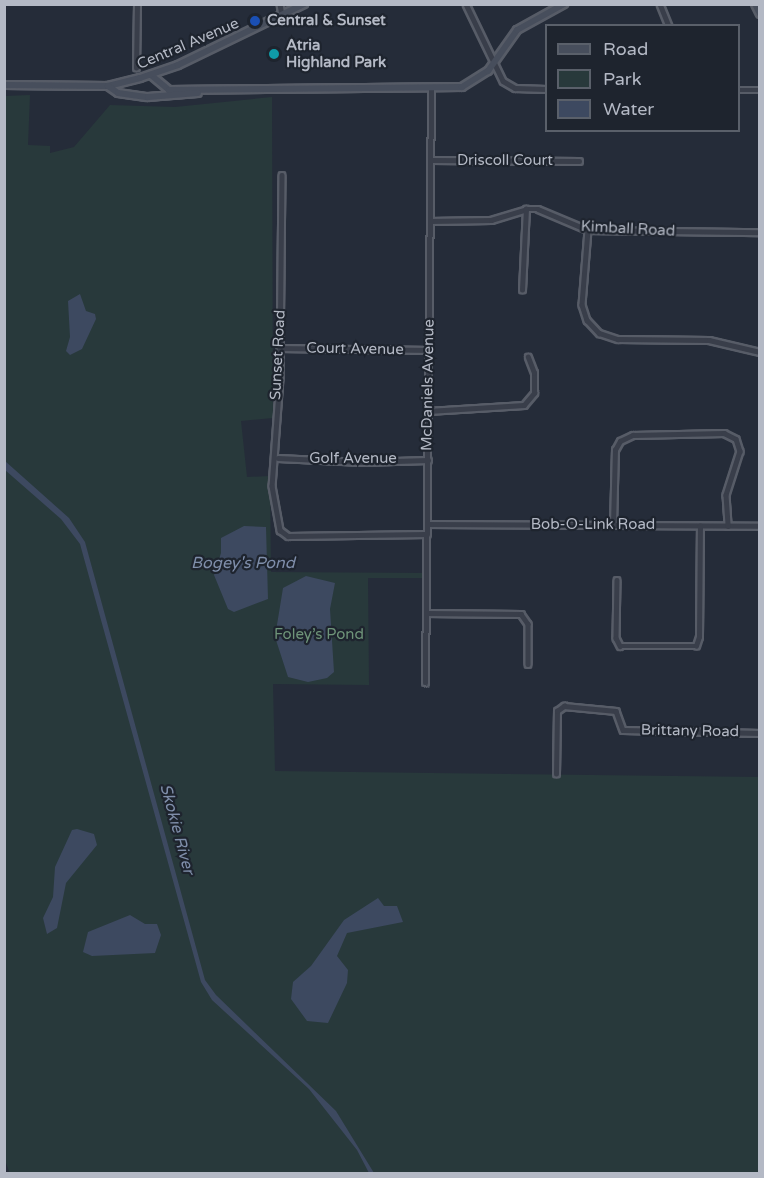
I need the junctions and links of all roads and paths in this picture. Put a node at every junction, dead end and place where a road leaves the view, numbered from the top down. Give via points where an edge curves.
1 (280, 4) edge
2 (304, 4) edge
3 (466, 4) edge
4 (564, 4) edge
5 (660, 4) edge
6 (755, 4) edge
7 (138, 5) edge
8 (759, 14) edge
9 (282, 15) junction
10 (668, 24) edge
11 (495, 63) junction
12 (136, 68) dead end
13 (151, 75) junction
14 (4, 85) edge
15 (108, 86) junction
16 (431, 88) junction
17 (545, 89) edge
18 (214, 90) junction
19 (740, 90) edge
20 (759, 90) edge
21 (431, 160) junction
22 (579, 161) dead end
23 (282, 175) dead end
24 (526, 208) junction
25 (430, 221) junction
26 (588, 230) junction
27 (759, 232) edge
28 (522, 290) dead end
29 (281, 348) junction
30 (429, 350) junction
31 (759, 352) edge
32 (528, 357) dead end
33 (428, 411) junction
34 (278, 458) dead end
35 (428, 460) junction
36 (427, 524) junction
37 (613, 525) junction
38 (700, 526) junction
39 (728, 526) junction
40 (759, 526) edge
41 (427, 534) junction
42 (617, 580) dead end
43 (426, 613) junction
44 (528, 664) dead end
45 (425, 683) dead end
46 (759, 733) edge
47 (556, 774) dead end

1 - 9 street
2 - 9 street, Central Avenue
3 - 11 street
4 - 11 street via 517,30
5 - 10 street
6 - 8 street
7 - 12 street
9 - 13 street, Central Avenue
11 - 16 street via 470,84
11 - 17 street via 509,86
13 - 15 street, Central Avenue
13 - 18 street via 169,90
14 - 15 street, Central Avenue
15 - 18 street via 118,93 148,97
16 - 18 street
16 - 21 street, McDaniels Avenue
19 - 20 street
21 - 22 street, Driscoll Court
21 - 25 street, McDaniels Avenue
23 - 29 street, Sunset Road
24 - 25 street via 491,220
24 - 26 street, Kimball Road via 548,212 571,226
24 - 28 street
25 - 30 street, McDaniels Avenue
26 - 27 street, Kimball Road
26 - 31 street via 582,305 587,320 600,333 618,339 709,340
29 - 30 street, Court Avenue
29 - 41 street, Sunset Road via 272,486 274,513 282,534
30 - 33 street, McDaniels Avenue
32 - 33 street via 534,373 534,393 525,405
33 - 35 street, McDaniels Avenue
34 - 35 street, Golf Avenue
35 - 36 street, McDaniels Avenue
36 - 37 street, Bob-O-Link Road
36 - 41 street, McDaniels Avenue
37 - 38 street, Bob-O-Link Road
37 - 39 street via 615,450 622,439 633,435 724,433 736,439 740,451 726,500
38 - 39 street, Bob-O-Link Road
38 - 42 street via 696,646 620,645 616,638
39 - 40 street, Bob-O-Link Road
41 - 43 street, McDaniels Avenue
43 - 44 street via 521,614 528,624
43 - 45 street, McDaniels Avenue
46 - 47 street, Brittany Road via 623,730 616,711 561,707 556,715

